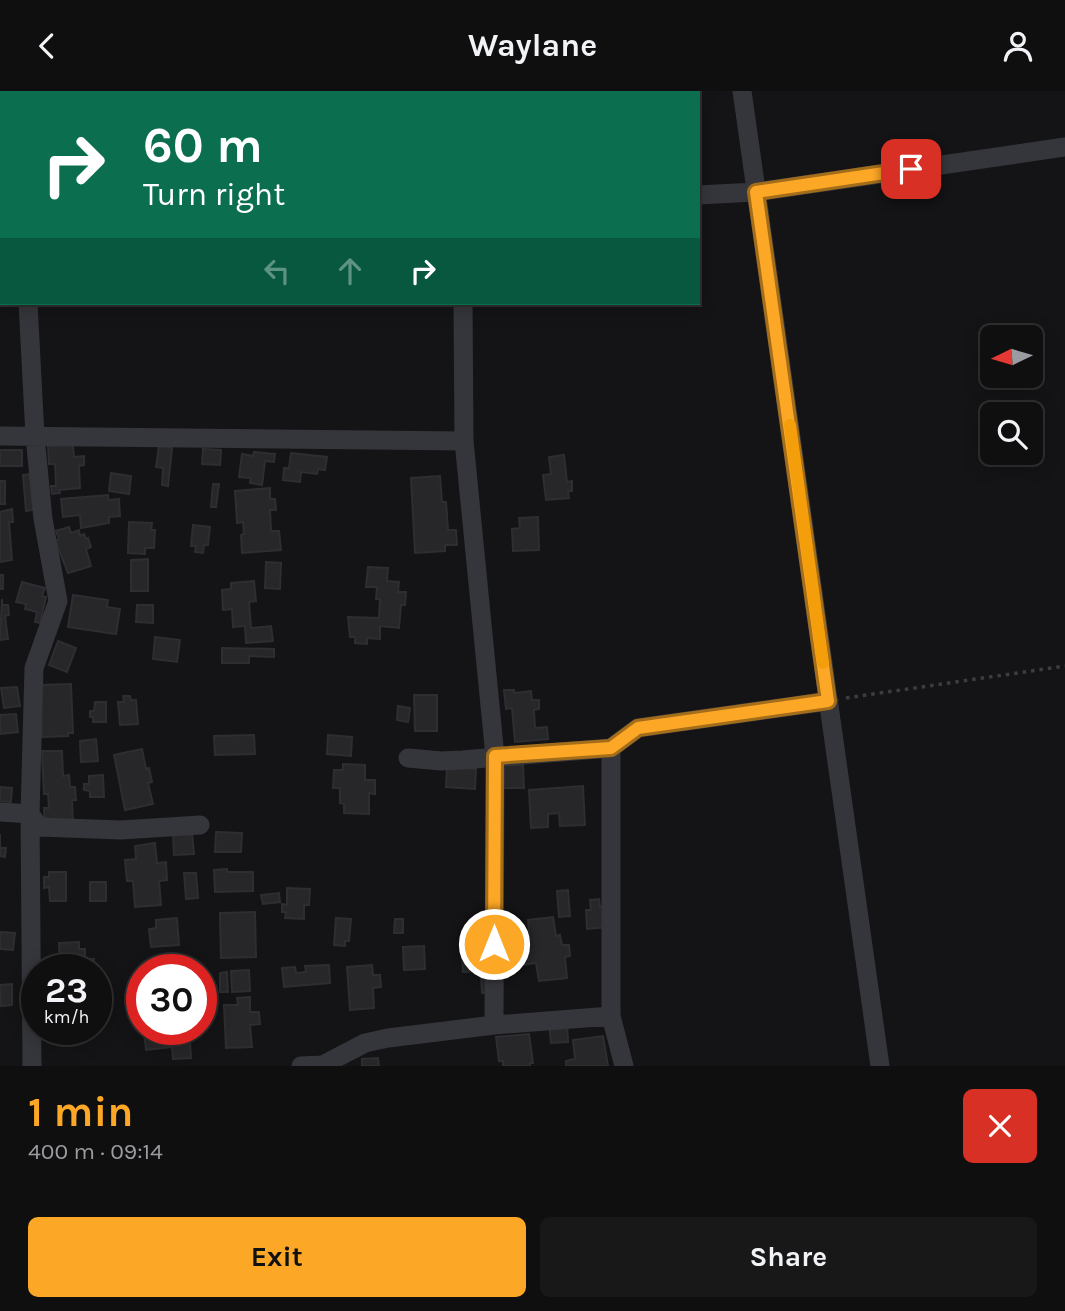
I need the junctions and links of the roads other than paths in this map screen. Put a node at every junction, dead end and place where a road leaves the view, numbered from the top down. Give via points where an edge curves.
1 (742, 91) edge
2 (1065, 147) edge
3 (756, 192) junction
4 (700, 195) edge
5 (28, 305) edge
6 (463, 305) edge
7 (0, 436) edge
8 (34, 436) junction
9 (464, 441) junction
10 (828, 701) junction
11 (611, 748) junction
12 (495, 756) junction
13 (408, 758) dead end
14 (0, 812) edge
15 (30, 814) junction
16 (201, 825) dead end
17 (611, 1016) junction
18 (494, 1024) junction
19 (32, 1066) edge
20 (301, 1066) edge
21 (624, 1066) edge
22 (880, 1066) edge

1 - 3 street
2 - 3 street
3 - 4 street
3 - 10 street
5 - 8 street
6 - 9 street
7 - 8 street
8 - 9 street
8 - 15 street via 58,601 34,668
9 - 12 street
10 - 11 street via 638,728
10 - 22 street
11 - 12 street
11 - 17 street
12 - 13 street via 441,761
12 - 18 street
14 - 15 street
15 - 16 street via 39,827 121,830
15 - 19 street
17 - 18 street
17 - 21 street
18 - 20 street via 365,1043 323,1065

